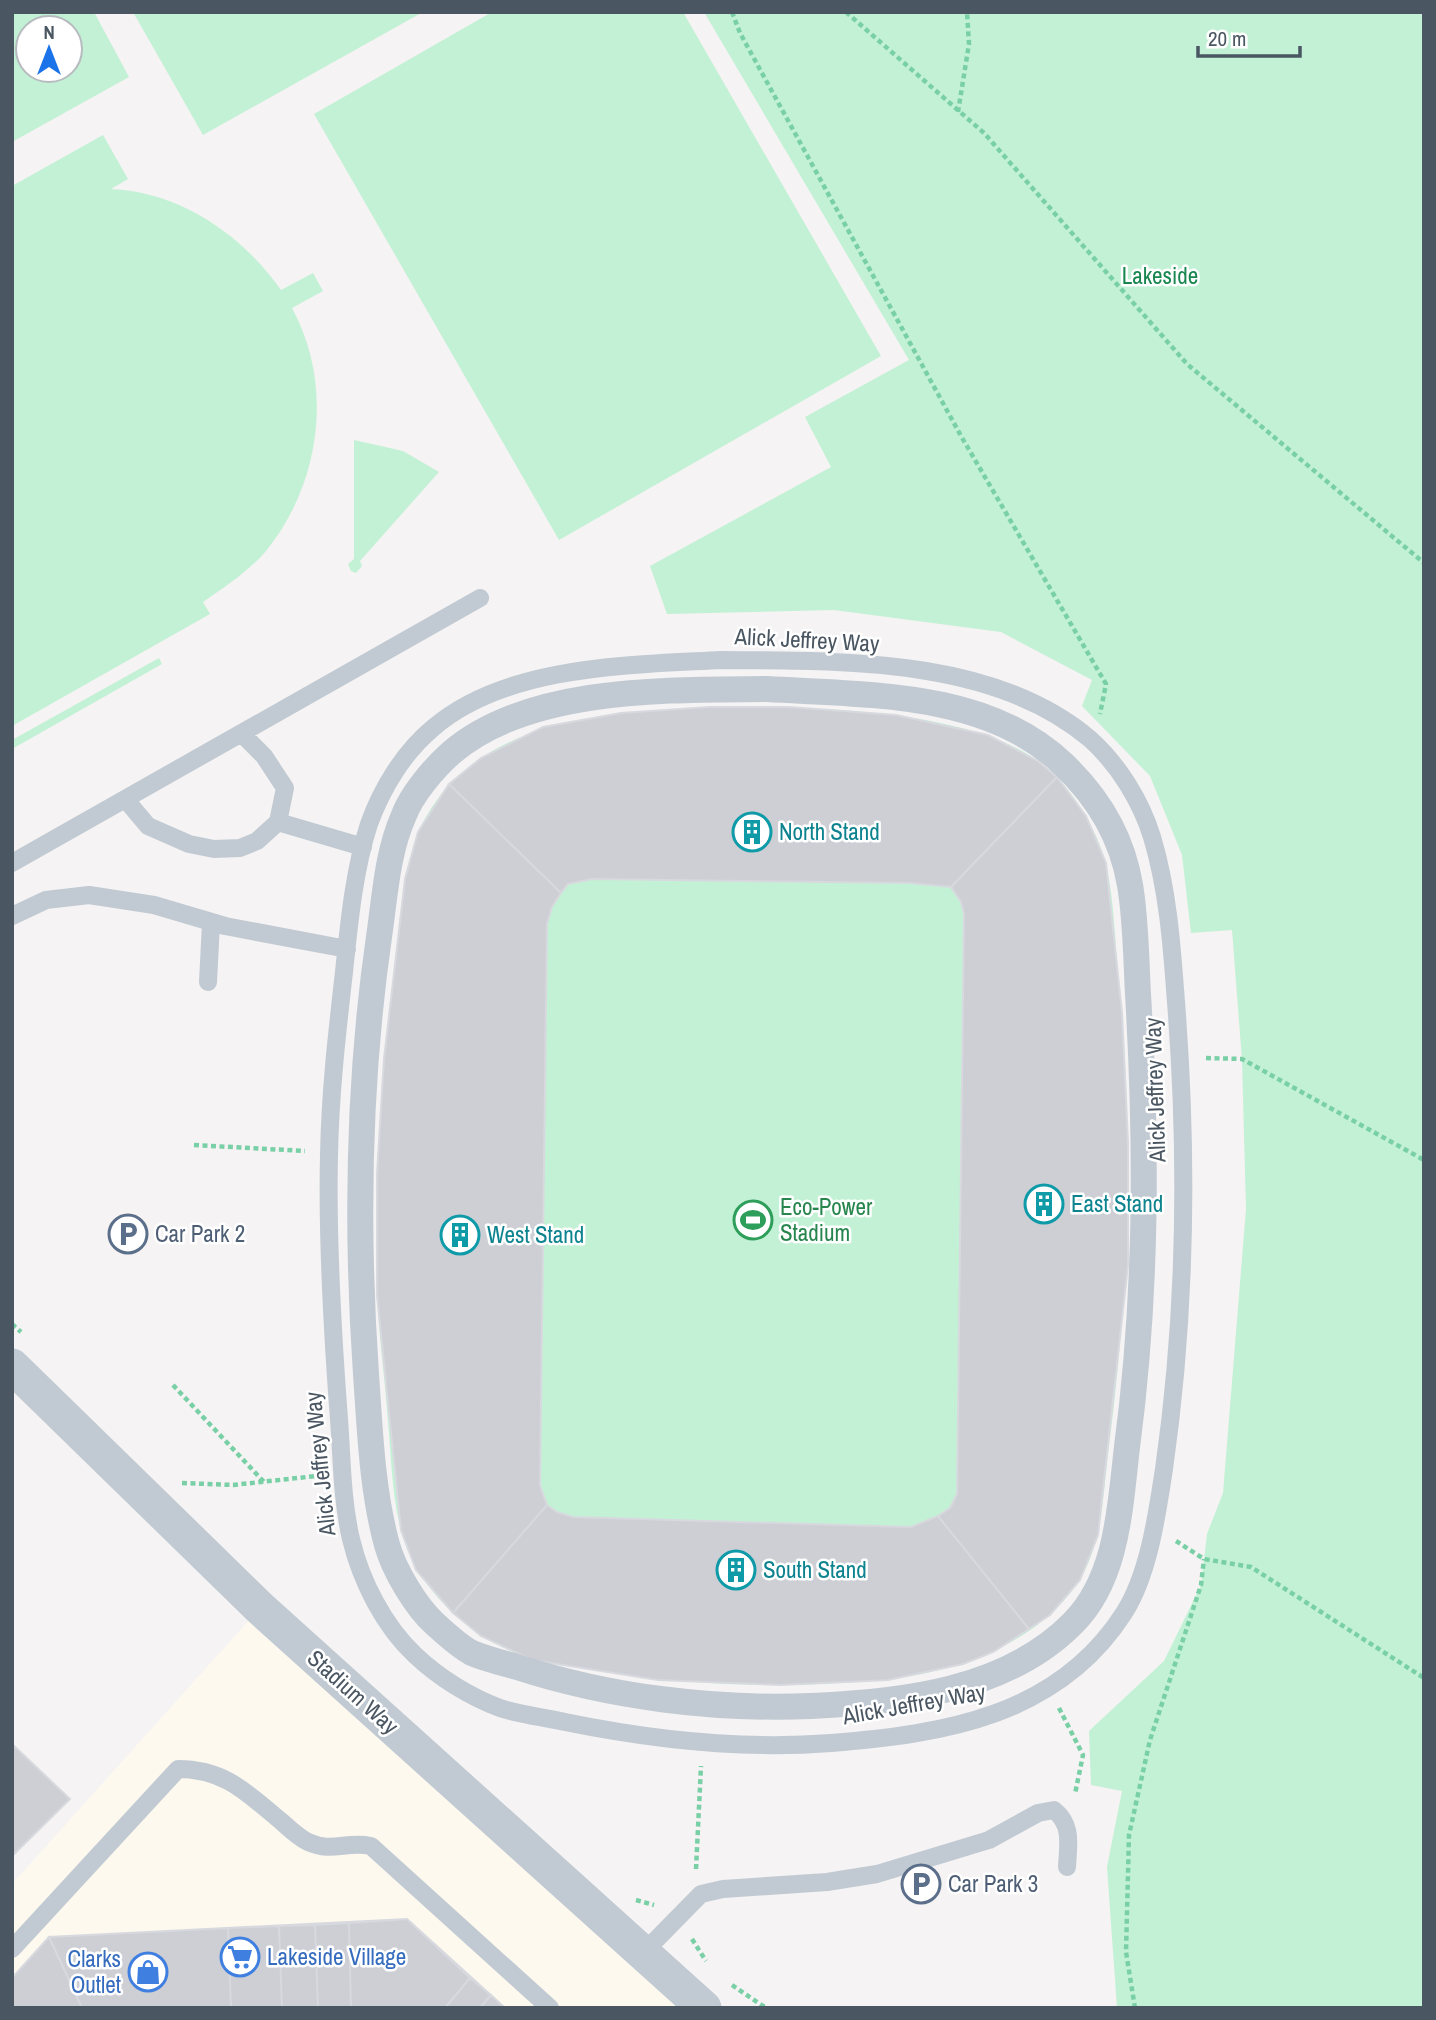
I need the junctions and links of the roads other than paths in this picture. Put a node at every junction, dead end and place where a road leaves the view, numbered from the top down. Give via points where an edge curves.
1 (480, 598) dead end
2 (242, 734) junction
3 (126, 800) junction
4 (278, 822) junction
5 (363, 847) junction
6 (12, 863) edge
7 (1130, 883) joint
8 (12, 916) edge
9 (211, 923) junction
10 (347, 949) junction
11 (208, 982) dead end
12 (12, 1366) edge
13 (1068, 1867) dead end
14 (12, 1950) edge
15 (643, 1953) junction
16 (550, 2008) edge
17 (704, 2008) edge

1 - 2 lane
2 - 3 lane
2 - 4 lane via 264,756 285,788
3 - 4 lane via 148,826 189,844 214,849 240,848 257,841
3 - 6 lane
4 - 5 lane
5 - 10 lane, Alick Jeffrey Way
5 - 10 lane, Alick Jeffrey Way via 397,766 435,726 480,699 537,679 631,665 837,661 957,677 1037,703 1094,742 1133,792 1152,836 1171,929 1181,1058 1183,1226 1174,1397 1155,1528 1128,1608 1078,1670 1001,1714 919,1733 827,1744 702,1744 501,1709 452,1684 411,1652 372,1597 351,1539 344,1473 330,1300 328,1152
7 - 7 street via 1116,835 1095,797 1058,758 1011,724 943,705 876,695 767,688 664,690 568,703 502,720 449,754 406,807 390,857 360,1118 363,1329 373,1470 388,1553 429,1619 470,1652 556,1680 677,1700 807,1706 926,1695 997,1675 1076,1621 1103,1577 1119,1523 1139,1365 1144,1089
8 - 9 lane via 46,900 89,895 154,905
9 - 10 lane
9 - 11 lane
12 - 15 street, Stadium Way via 260,1608
13 - 15 lane via 1064,1818 1054,1810 1038,1813 989,1840 877,1874 701,1894
14 - 16 lane via 177,1769 201,1769 226,1778 304,1840 328,1849 352,1843 372,1846
15 - 17 street, Stadium Way

